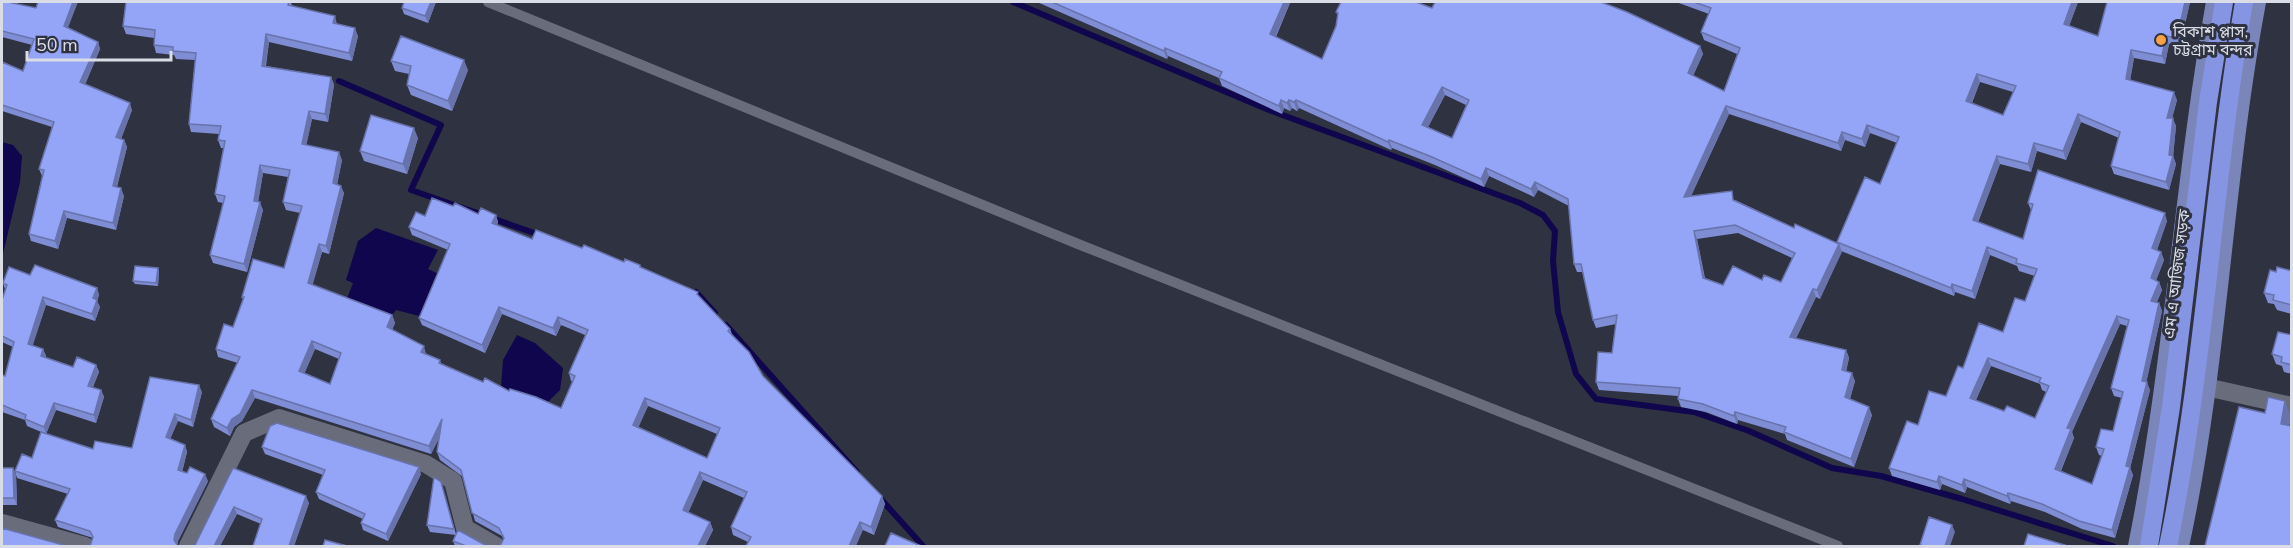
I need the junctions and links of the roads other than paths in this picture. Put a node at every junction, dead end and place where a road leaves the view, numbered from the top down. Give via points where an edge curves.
1 (488, 2) edge
2 (2215, 2) edge
3 (2224, 2) edge
4 (2244, 2) edge
5 (2257, 2) edge
6 (2206, 387) junction
7 (2292, 406) edge
8 (2, 523) edge
9 (85, 546) edge
10 (188, 546) edge
11 (496, 546) edge
12 (1838, 546) edge
13 (2137, 546) edge
14 (2149, 546) edge
15 (2168, 546) edge
16 (2180, 546) edge

1 - 12 lane via 1078,244
2 - 13 main road, এম এ আজিজ সড়ক via 2198,99 2160,406
3 - 14 highway
4 - 15 highway via 2227,106 2192,412
5 - 6 main road
6 - 7 street
6 - 16 main road
8 - 9 street
10 - 11 street via 244,433 279,418 426,464 453,481 465,528

